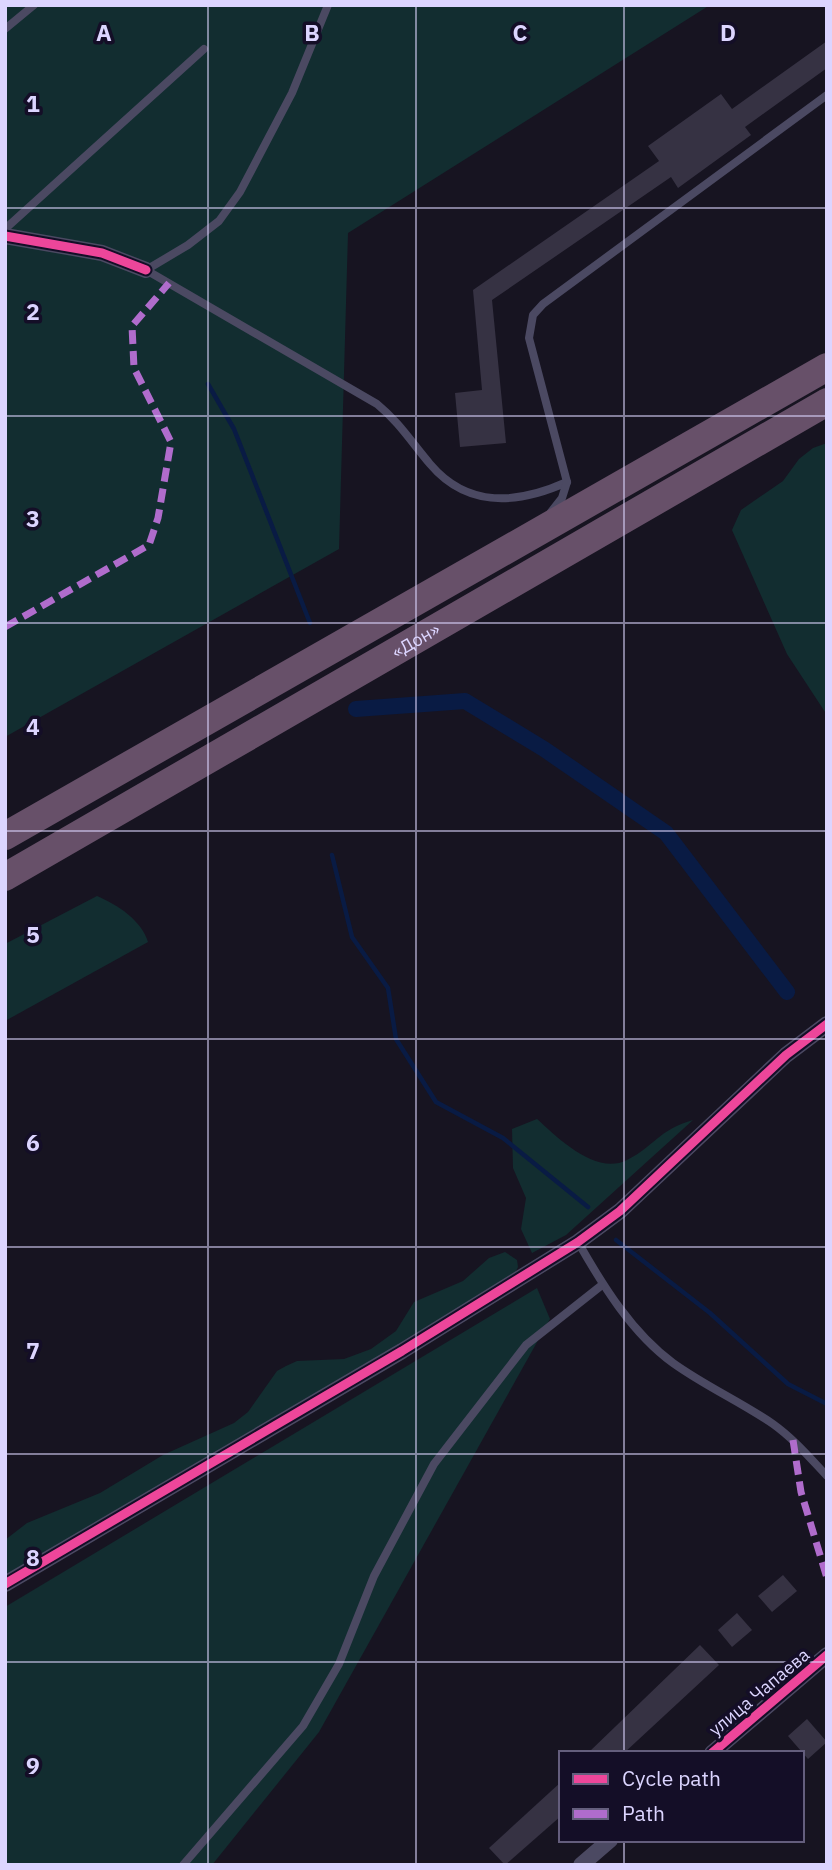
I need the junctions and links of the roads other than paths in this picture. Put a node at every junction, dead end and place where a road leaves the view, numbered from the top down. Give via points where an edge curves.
1 (34, 5) edge
2 (328, 5) edge
3 (5, 29) edge
4 (204, 49) dead end
5 (827, 95) edge
6 (5, 229) edge
7 (5, 236) edge
8 (146, 270) junction
9 (827, 367) edge
10 (827, 402) edge
11 (567, 482) junction
12 (503, 554) junction
13 (5, 836) edge
14 (5, 877) edge
15 (827, 1024) edge
16 (578, 1242) junction
17 (602, 1285) junction
18 (827, 1476) edge
19 (5, 1584) edge
20 (827, 1655) edge
21 (714, 1751) edge
22 (608, 1842) edge
23 (183, 1865) edge
24 (581, 1865) edge

1 - 3 lane
2 - 8 lane via 292,93 240,192 219,221
4 - 6 lane
5 - 11 lane via 533,315 529,338
7 - 8 street via 102,253
8 - 11 lane via 377,404 397,420 430,465 465,492 487,500 514,500
9 - 12 highway, «Дон»
10 - 14 highway, «Дон»
11 - 12 lane via 555,508
12 - 13 highway, «Дон»
15 - 16 street via 786,1055 620,1210
16 - 17 lane
16 - 19 street
17 - 18 lane via 673,1362 772,1423
17 - 23 lane via 526,1345 434,1464 374,1576 339,1664 303,1726
20 - 21 street, улица Чапаева
22 - 24 street

